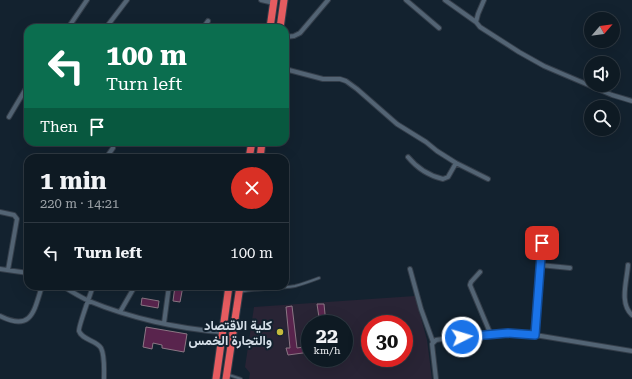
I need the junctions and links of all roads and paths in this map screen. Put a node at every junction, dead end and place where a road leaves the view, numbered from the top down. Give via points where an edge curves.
1 (87, 0) edge
2 (127, 0) edge
3 (260, 0) edge
4 (284, 0) edge
5 (328, 0) edge
6 (406, 0) edge
7 (445, 0) edge
8 (484, 0) edge
9 (274, 2) edge
10 (208, 21) dead end
11 (476, 22) junction
12 (71, 24) edge
13 (109, 24) edge
14 (206, 24) edge
15 (271, 24) edge
16 (281, 24) edge
17 (439, 28) dead end
18 (289, 37) edge
19 (289, 70) edge
20 (24, 92) edge
21 (632, 101) edge
22 (9, 117) dead end
23 (114, 148) dead end
24 (109, 154) edge
25 (408, 157) dead end
26 (456, 163) junction
27 (488, 179) dead end
28 (0, 212) edge
29 (542, 243) dead end
30 (540, 265) junction
31 (628, 265) dead end
32 (570, 268) dead end
33 (0, 269) edge
34 (410, 269) dead end
35 (8, 270) junction
36 (24, 272) edge
37 (480, 272) dead end
38 (319, 278) dead end
39 (289, 287) edge
40 (41, 290) edge
41 (69, 290) edge
42 (92, 290) edge
43 (133, 290) edge
44 (168, 290) edge
45 (228, 290) edge
46 (240, 290) edge
47 (88, 301) junction
48 (120, 312) junction
49 (632, 315) edge
50 (0, 316) edge
51 (164, 323) junction
52 (222, 332) junction
53 (491, 335) junction
54 (535, 335) junction
55 (433, 342) junction
56 (632, 351) edge
57 (227, 377) edge
58 (104, 379) edge
59 (216, 379) edge
60 (241, 379) edge
61 (436, 379) edge

1 - 12 street
2 - 13 street
3 - 9 street
4 - 16 highway
5 - 18 street via 300,33
6 - 17 street
7 - 11 street
8 - 11 street
9 - 15 highway
10 - 14 street
11 - 21 street via 480,27 544,66
19 - 26 street via 323,79 340,78 346,81 397,124
20 - 22 street
23 - 24 street
25 - 26 street via 434,177 443,179 448,177
26 - 27 street
28 - 35 street via 14,215 17,219
29 - 30 street
30 - 32 street
30 - 54 street
31 - 49 street via 625,305
33 - 35 street
34 - 55 street
35 - 36 street
37 - 53 street via 470,285
38 - 39 lane
40 - 50 street via 33,314 28,320 22,322
41 - 47 street
42 - 47 street
43 - 48 street
44 - 51 street
45 - 52 highway
46 - 57 highway
47 - 48 street
47 - 58 street via 79,332 101,348
48 - 51 street
51 - 52 street
52 - 59 highway
53 - 54 street
53 - 55 street via 449,338
54 - 56 street
55 - 61 street via 431,346
57 - 60 lane

